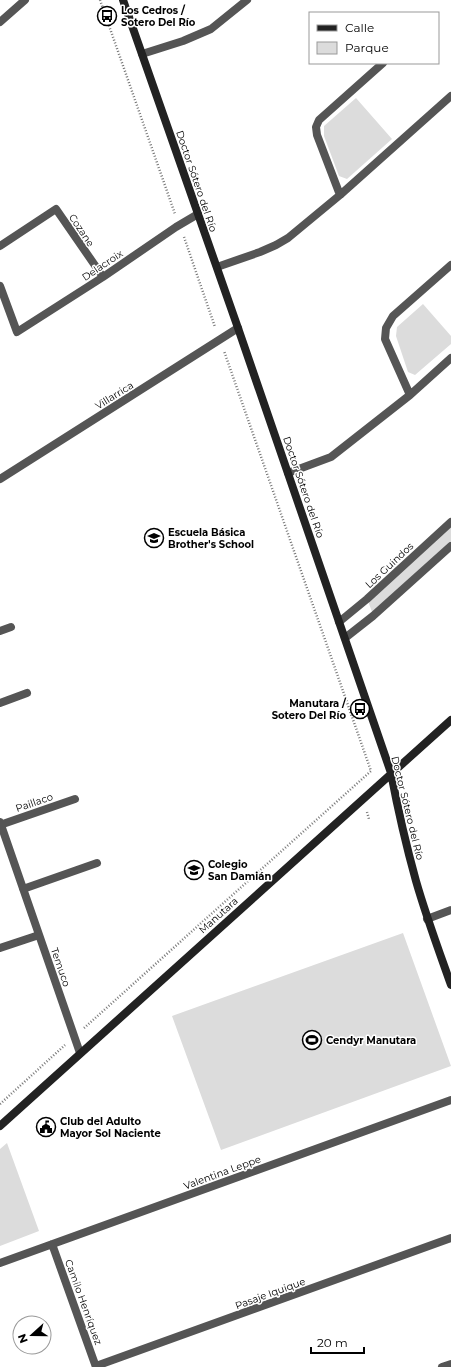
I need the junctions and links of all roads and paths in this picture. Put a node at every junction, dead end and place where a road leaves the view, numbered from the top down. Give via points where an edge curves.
1 (25, 0) edge
2 (100, 0) edge
3 (123, 0) edge
4 (247, 0) edge
5 (0, 22) edge
6 (142, 54) junction
7 (381, 64) edge
8 (451, 96) edge
9 (340, 195) junction
10 (198, 214) junction
11 (180, 225) junction
12 (0, 246) edge
13 (451, 265) edge
14 (217, 267) junction
15 (103, 278) junction
16 (0, 286) edge
17 (238, 328) junction
18 (220, 340) junction
19 (451, 358) edge
20 (410, 395) junction
21 (288, 473) junction
22 (0, 479) edge
23 (451, 522) edge
24 (451, 546) edge
25 (339, 622) junction
26 (11, 627) dead end
27 (0, 631) edge
28 (345, 638) junction
29 (27, 693) dead end
30 (0, 703) edge
31 (451, 720) edge
32 (391, 773) junction
33 (75, 799) dead end
34 (0, 824) edge
35 (97, 863) dead end
36 (23, 888) junction
37 (451, 910) edge
38 (427, 919) junction
39 (39, 935) junction
40 (0, 948) edge
41 (451, 985) edge
42 (75, 1037) junction
43 (80, 1053) junction
44 (451, 1100) edge
45 (0, 1104) edge
46 (0, 1126) edge
47 (451, 1238) edge
48 (52, 1244) junction
49 (0, 1263) edge
50 (451, 1364) edge
51 (96, 1367) edge
52 (442, 1367) edge

1 - 5 street
2 - 11 path
3 - 6 main road, Doctor Sótero del Río
4 - 6 street via 211,29
6 - 10 main road, Doctor Sótero del Río
7 - 9 street via 319,120 316,127
8 - 9 street
9 - 14 street via 300,229 276,245
10 - 11 street, Delacroix
10 - 14 main road, Doctor Sótero del Río
11 - 15 street, Delacroix
11 - 18 path
12 - 15 street, Cozane via 56,210
13 - 20 street via 394,316 386,328 385,339
14 - 17 main road, Doctor Sótero del Río
15 - 16 street, Delacroix via 17,332
17 - 18 street, Villarrica
17 - 21 main road, Doctor Sótero del Río
18 - 22 street, Villarrica
18 - 42 path via 371,771
19 - 20 street
20 - 21 street via 331,457
21 - 25 main road, Doctor Sótero del Río
23 - 25 street, Los Guindos
24 - 28 street
25 - 28 main road, Doctor Sótero del Río
26 - 27 street
28 - 32 main road, Doctor Sótero del Río
29 - 30 street
31 - 32 main road, Manutara
32 - 38 main road, Doctor Sótero del Río via 406,844
32 - 43 main road, Manutara
33 - 34 street, Paillaco
34 - 36 street, Temuco
35 - 36 street
36 - 39 street, Temuco
37 - 38 street
38 - 41 main road, Doctor Sótero del Río
39 - 40 street
39 - 42 street, Temuco
42 - 43 street, Temuco
42 - 45 path
43 - 46 main road, Manutara
44 - 48 street, Valentina Leppe
47 - 51 street, Pasaje Iquique
48 - 49 street, Valentina Leppe
48 - 51 street, Camilo Henríquez
50 - 52 street

